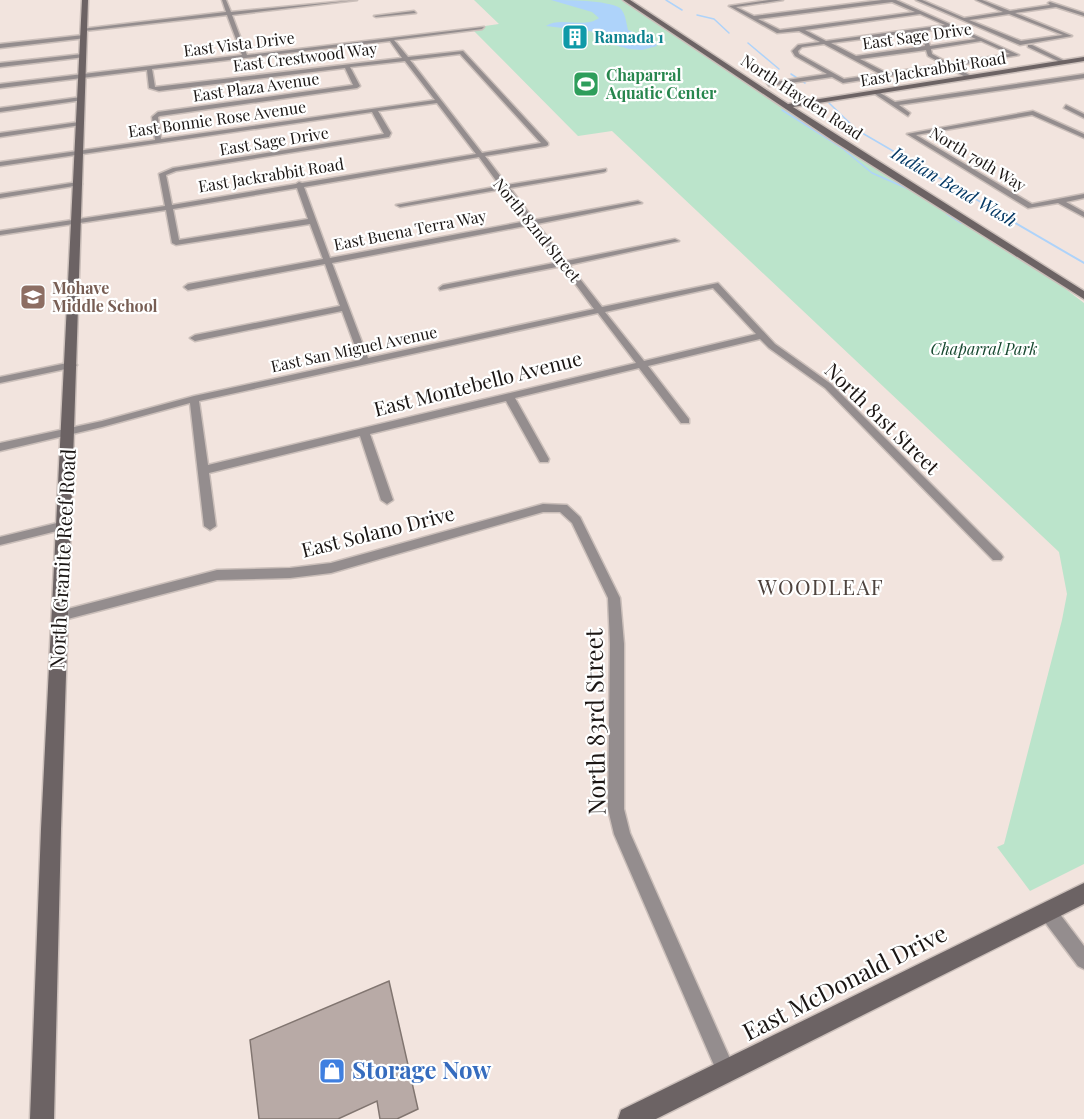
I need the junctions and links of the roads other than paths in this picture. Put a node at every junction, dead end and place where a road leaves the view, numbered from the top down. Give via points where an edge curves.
1 (85, 0) edge
2 (224, 0) edge
3 (355, 0) edge
4 (626, 0) edge
5 (638, 0) edge
6 (781, 0) edge
7 (892, 0) edge
8 (918, 0) edge
9 (978, 0) edge
10 (1044, 0) edge
11 (807, 5) dead end
12 (1057, 6) junction
13 (812, 10) junction
14 (414, 12) dead end
15 (1010, 12) junction
16 (920, 13) junction
17 (229, 14) junction
18 (1084, 15) edge
19 (376, 16) dead end
20 (752, 18) junction
21 (882, 18) junction
22 (964, 19) junction
23 (891, 22) dead end
24 (830, 25) junction
25 (951, 26) junction
26 (901, 27) dead end
27 (482, 28) dead end
28 (799, 29) junction
29 (910, 32) junction
30 (84, 33) junction
31 (391, 39) junction
32 (982, 40) junction
33 (825, 42) junction
34 (0, 46) edge
35 (1030, 46) dead end
36 (927, 48) junction
37 (83, 56) junction
38 (245, 56) junction
39 (406, 58) junction
40 (856, 58) junction
41 (1084, 59) edge
42 (1064, 62) junction
43 (0, 65) edge
44 (346, 65) junction
45 (946, 66) junction
46 (149, 68) junction
47 (831, 74) junction
48 (1084, 74) edge
49 (887, 75) junction
50 (82, 76) junction
51 (969, 77) junction
52 (1059, 80) junction
53 (768, 83) junction
54 (0, 86) edge
55 (1075, 87) dead end
56 (1007, 88) junction
57 (875, 92) junction
58 (1022, 96) dead end
59 (952, 97) junction
60 (81, 99) junction
61 (437, 101) junction
62 (799, 104) junction
63 (895, 104) junction
64 (967, 105) dead end
65 (787, 106) junction
66 (1066, 107) dead end
67 (0, 110) edge
68 (374, 110) junction
69 (908, 114) dead end
70 (1084, 116) edge
71 (79, 124) junction
72 (0, 135) edge
73 (1084, 136) edge
74 (158, 141) junction
75 (546, 144) joint
76 (79, 152) junction
77 (478, 155) junction
78 (0, 164) edge
79 (884, 167) junction
80 (604, 170) dead end
81 (880, 179) dead end
82 (78, 184) junction
83 (299, 184) junction
84 (502, 188) junction
85 (0, 196) edge
86 (1084, 196) edge
87 (1060, 201) junction
88 (638, 203) dead end
89 (400, 205) dead end
90 (167, 207) junction
91 (1084, 215) edge
92 (312, 221) junction
93 (77, 222) junction
94 (530, 223) junction
95 (0, 233) edge
96 (675, 241) dead end
97 (327, 261) junction
98 (564, 263) junction
99 (1084, 283) edge
100 (715, 285) joint
101 (188, 287) dead end
102 (443, 288) dead end
103 (1084, 296) edge
104 (345, 308) junction
105 (601, 310) junction
106 (761, 336) junction
107 (195, 338) dead end
108 (365, 362) junction
109 (642, 364) junction
110 (72, 365) junction
111 (0, 380) edge
112 (509, 397) junction
113 (194, 399) junction
114 (685, 421) dead end
115 (69, 432) junction
116 (364, 432) junction
117 (0, 447) edge
118 (544, 459) dead end
119 (204, 470) junction
120 (387, 500) dead end
121 (563, 508) joint
122 (65, 525) junction
123 (210, 526) dead end
124 (0, 541) edge
125 (997, 556) dead end
126 (60, 616) junction
127 (1084, 893) edge
128 (1047, 911) junction
129 (1084, 960) edge
130 (727, 1072) junction
131 (42, 1119) edge
132 (630, 1119) edge

1 - 30 main road, North Granite Reef Road
2 - 17 street
3 - 17 street
4 - 65 main road, North Hayden Road
5 - 53 main road, North Hayden Road
6 - 20 street via 731,6
7 - 13 street
7 - 16 street
8 - 22 street
9 - 15 street
10 - 12 street
11 - 13 street
12 - 15 street
12 - 18 street
13 - 20 street
13 - 24 street
14 - 19 street
15 - 22 street
15 - 22 street via 1069,36 1020,43
16 - 21 street
16 - 25 street
17 - 30 street
17 - 38 street
20 - 28 street via 779,32
21 - 23 street
21 - 24 street
24 - 28 street
25 - 29 street
25 - 32 street
26 - 29 street
27 - 31 street, East Vista Drive
28 - 33 street
29 - 33 street
29 - 36 street via 926,41
30 - 34 street
30 - 37 main road, North Granite Reef Road
31 - 38 street, East Vista Drive
31 - 39 street, North 82nd Street
32 - 36 street, East Sage Drive
32 - 45 street via 1016,56
33 - 40 street
33 - 47 street via 800,46 795,51
35 - 42 street
36 - 40 street, East Sage Drive
36 - 45 street via 930,55
37 - 43 street
37 - 50 main road, North Granite Reef Road
38 - 46 street, East Vista Drive
39 - 44 street, East Crestwood Way
39 - 61 street, North 82nd Street
39 - 75 street, East Crestwood Way via 460,52
40 - 49 street
41 - 42 main road, East Jackrabbit Road
42 - 48 main road
42 - 51 main road, East Jackrabbit Road
44 - 46 street, East Crestwood Way via 154,89
44 - 74 street, East Plaza Avenue via 357,86 158,114
45 - 49 street
45 - 51 street
46 - 50 street, East Vista Drive
47 - 49 street via 843,81
47 - 53 street
48 - 52 street
50 - 54 street, East Vista Drive
50 - 60 main road, North Granite Reef Road
51 - 57 main road, East Jackrabbit Road
52 - 55 street
52 - 56 street
53 - 62 main road, North Hayden Road
56 - 58 street
56 - 59 street
57 - 62 main road, East Jackrabbit Road
57 - 63 street, North 79th Way
59 - 63 street
59 - 64 street
60 - 67 street
60 - 71 main road, North Granite Reef Road
61 - 68 street, East Bonnie Rose Avenue
61 - 77 street, North 82nd Street
62 - 65 main road, East Jackrabbit Road
62 - 99 main road, North Hayden Road
63 - 69 street, North 79th Way
65 - 79 main road, North Hayden Road
66 - 70 street
68 - 74 street, East Bonnie Rose Avenue
68 - 90 street, East Sage Drive via 387,136 165,172 162,177
71 - 72 street
71 - 76 main road, North Granite Reef Road
73 - 87 street, North 79th Way via 1037,113 910,134 1031,206
74 - 76 street, East Bonnie Rose Avenue
75 - 77 street, East Jackrabbit Road
76 - 78 street, East Bonnie Rose Avenue
76 - 82 main road, North Granite Reef Road
77 - 83 street, East Jackrabbit Road
77 - 84 street, North 82nd Street
79 - 81 main road via 885,175
79 - 103 main road, North Hayden Road
80 - 84 street
82 - 85 street
82 - 93 main road, North Granite Reef Road
83 - 90 street, East Jackrabbit Road
83 - 92 street
84 - 89 street
84 - 94 street, North 82nd Street
86 - 87 street
87 - 91 street
88 - 94 street, East Buena Terra Way
90 - 92 street via 176,243
90 - 93 street, East Jackrabbit Road
92 - 97 street
93 - 95 street, East Jackrabbit Road
93 - 110 main road, North Granite Reef Road
94 - 97 street, East Buena Terra Way
94 - 98 street, North 82nd Street
96 - 98 street
97 - 101 street, East Buena Terra Way
97 - 104 street
98 - 102 street
98 - 105 street, North 82nd Street
100 - 105 street, East San Miguel Avenue
100 - 106 street, North 81st Street
104 - 107 street
104 - 108 street
105 - 108 street, East San Miguel Avenue
105 - 109 street, North 82nd Street
106 - 109 street, East Montebello Avenue
106 - 125 street, North 81st Street via 828,386
108 - 113 street, East San Miguel Avenue
109 - 112 street, East Montebello Avenue
109 - 114 street, North 82nd Street
110 - 111 street
110 - 115 main road, North Granite Reef Road
112 - 116 street, East Montebello Avenue
112 - 118 street
113 - 115 street, East San Miguel Avenue
113 - 119 street
115 - 117 street, East San Miguel Avenue
115 - 122 main road, North Granite Reef Road
116 - 119 street, East Montebello Avenue
116 - 120 street
119 - 123 street
121 - 126 street, East Solano Drive via 543,508 331,568 217,575
121 - 130 street, North 83rd Street via 576,520 614,598 616,809 622,834
122 - 124 street
122 - 126 main road, North Granite Reef Road
126 - 131 main road, North Granite Reef Road
127 - 128 main road, East McDonald Drive
128 - 129 street
128 - 130 main road, East McDonald Drive
130 - 132 main road, East McDonald Drive

